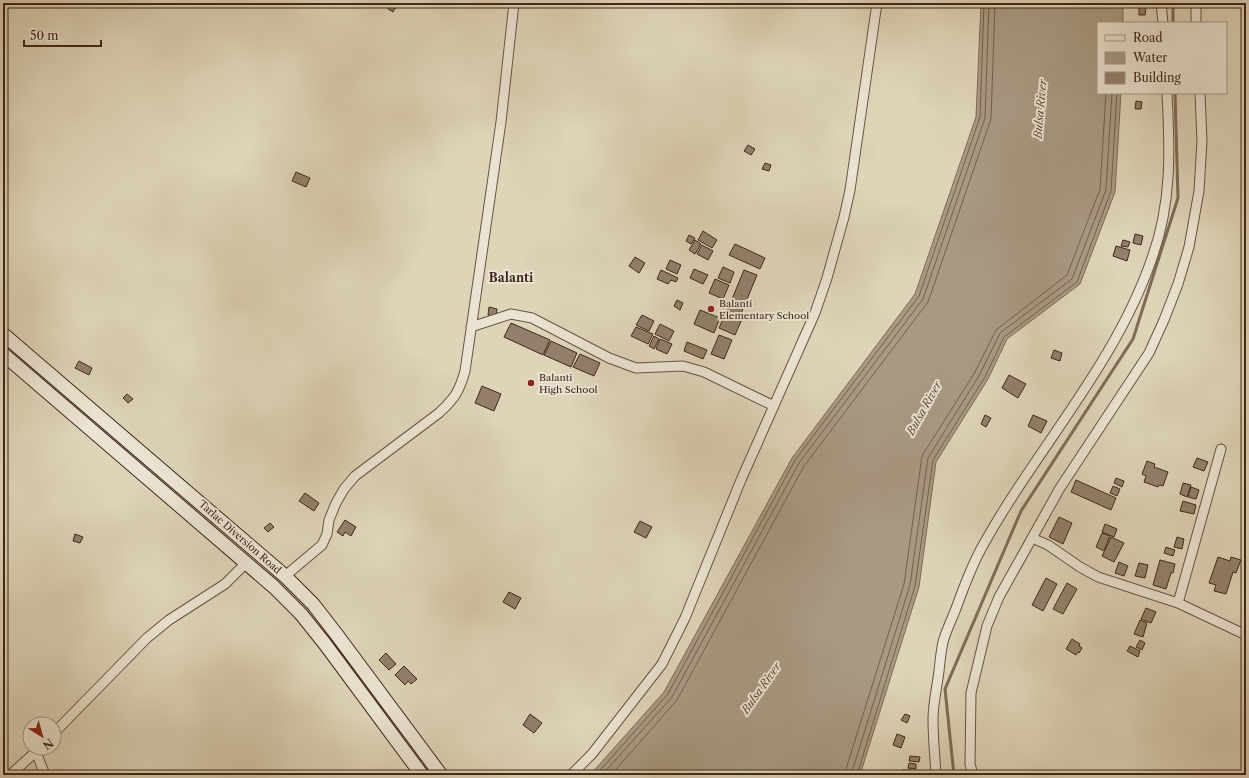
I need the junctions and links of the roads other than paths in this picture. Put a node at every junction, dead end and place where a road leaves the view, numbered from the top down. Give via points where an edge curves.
1 (514, 3) edge
2 (877, 3) edge
3 (1161, 3) edge
4 (1196, 3) edge
5 (1162, 22) edge
6 (1196, 22) edge
7 (1167, 94) edge
8 (1200, 94) edge
9 (471, 327) junction
10 (3, 334) edge
11 (3, 354) edge
12 (774, 406) junction
13 (1220, 449) dead end
14 (1032, 538) junction
15 (256, 551) junction
16 (246, 563) junction
17 (285, 576) junction
18 (274, 587) junction
19 (1178, 603) junction
20 (1246, 635) edge
21 (62, 725) edge
22 (31, 756) edge
23 (40, 756) edge
24 (10, 775) edge
25 (45, 775) edge
26 (422, 775) edge
27 (441, 775) edge
28 (571, 775) edge
29 (936, 775) edge
30 (973, 775) edge

1 - 9 street via 501,122
2 - 12 street via 844,217 815,313
3 - 5 street
4 - 6 street
7 - 29 street via 1167,199 1153,258 1141,287 1097,372 1018,489 981,549 967,579 943,643 933,718
8 - 14 street via 1200,191 1189,247 1178,284 1149,353 1060,488
9 - 12 street via 511,314 532,318 609,358 636,368 683,366 704,372
9 - 17 street via 465,371 459,390 451,402 355,476 336,503 322,545
10 - 15 main road, Tarlac Diversion Road
11 - 16 main road, Tarlac Diversion Road
12 - 28 street via 685,618 662,664 592,754
13 - 19 street
14 - 19 street via 1098,577
14 - 30 street via 999,597 987,626 970,693 970,764
15 - 16 main road
15 - 17 main road, Tarlac Diversion Road
16 - 18 main road, Tarlac Diversion Road
16 - 21 street via 225,584 146,638
17 - 18 main road
17 - 27 main road, Tarlac Diversion Road via 313,604
18 - 26 main road, Tarlac Diversion Road via 301,614 325,644
19 - 20 street
22 - 24 street
23 - 25 street

